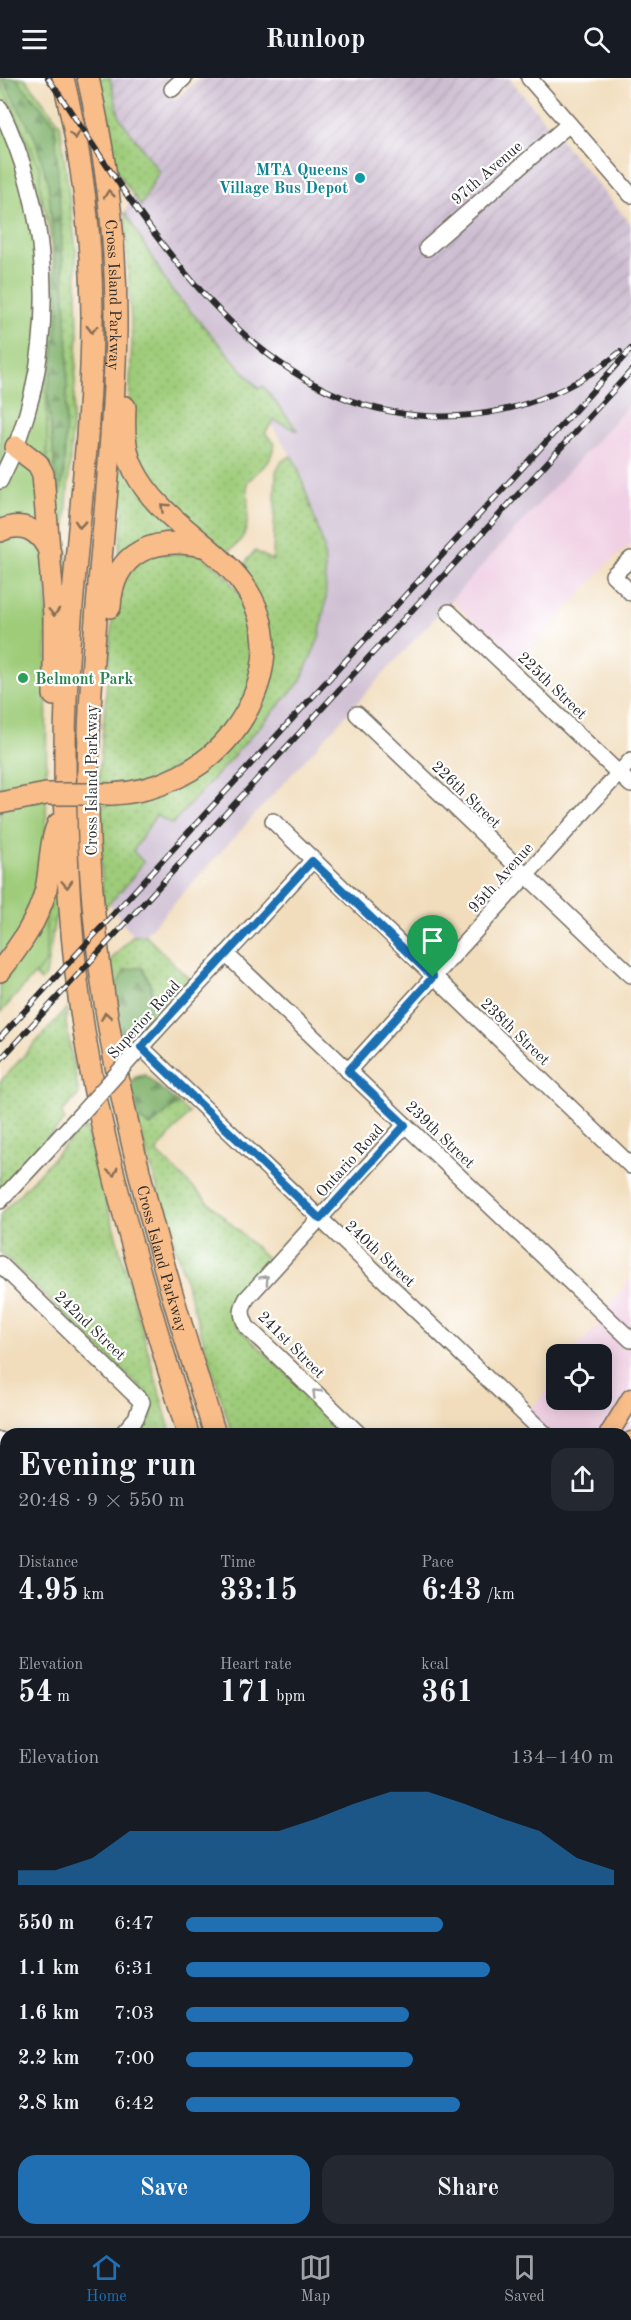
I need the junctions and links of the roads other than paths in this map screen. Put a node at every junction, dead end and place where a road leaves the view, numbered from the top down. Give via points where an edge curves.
1 (63, 78) edge
2 (88, 78) edge
3 (184, 78) edge
4 (529, 78) edge
5 (172, 89) dead end
6 (0, 108) edge
7 (569, 124) junction
8 (631, 195) edge
9 (427, 248) dead end
10 (116, 329) junction
11 (16, 447) junction
12 (0, 481) edge
13 (0, 531) edge
14 (207, 547) junction
15 (50, 554) junction
16 (631, 559) edge
17 (631, 593) edge
18 (449, 612) dead end
19 (95, 654) junction
20 (357, 714) dead end
21 (65, 751) junction
22 (631, 760) edge
23 (619, 773) junction
24 (631, 785) edge
25 (0, 803) edge
26 (67, 804) junction
27 (273, 821) dead end
28 (312, 861) junction
29 (526, 875) junction
30 (226, 954) junction
31 (0, 971) edge
32 (631, 975) edge
33 (433, 977) junction
34 (141, 1047) junction
35 (348, 1071) junction
36 (405, 1125) junction
37 (631, 1166) edge
38 (0, 1201) edge
39 (320, 1219) junction
40 (0, 1264) edge
41 (178, 1316) junction
42 (631, 1340) edge
43 (166, 1358) junction
44 (631, 1398) edge
45 (127, 1428) edge
46 (177, 1428) edge
47 (187, 1428) edge
48 (213, 1428) edge
49 (226, 1428) edge
50 (353, 1428) edge
51 (539, 1428) edge
52 (613, 1428) edge

1 -> 21 highway, Cross Island Parkway via 87,217 92,315
10 -> 2 highway, Cross Island Parkway via 108,188
3 - 5 street
4 - 7 street
6 - 11 street via 20,156 32,200 43,287 36,373
7 - 8 street
7 - 9 street, 97th Avenue
14 -> 10 highway via 148,492 133,468 125,436
10 - 19 highway, Cross Island Parkway
11 - 12 street
11 - 15 highway via 38,464 43,474
13 - 15 highway via 17,526 31,529 42,537
14 - 19 highway via 162,543 129,559 116,577 109,616
14 - 25 highway, bridge via 234,571 257,609 264,645 259,687 239,725 205,760 165,783 136,792 46,794
15 -> 21 highway via 54,703
16 - 17 street via 613,575
18 - 23 street, 225th Street
41 -> 19 highway, Cross Island Parkway via 127,1128 100,973 89,792
20 - 29 street, 226th Street
21 - 26 highway, Cross Island Parkway
22 - 23 street, 95th Avenue
23 - 24 street, 225th Street
23 - 29 street, 95th Avenue
26 - 31 highway via 53,836 40,907 24,939
26 -> 43 highway, Cross Island Parkway via 67,884 88,1058 117,1187
27 - 28 street, 238th Street
28 - 30 street, Superior Road
28 - 33 street, 238th Street
29 - 32 street, 226th Street
29 - 33 street, 95th Avenue
30 - 34 street, Superior Road
30 - 35 street, 239th Street
33 - 35 street, 95th Avenue
33 - 37 street, 238th Street
34 - 38 street, Superior Road, bridge
34 - 39 street, 240th Street
35 - 36 street, 239th Street
36 - 39 street, Ontario Road
36 - 42 street, 239th Street
50 -> 39 street, 241st Street via 248,1327 241,1315 247,1298
39 - 51 street, 240th Street
40 - 45 street, 242nd Street via 134,1391 142,1406
41 - 48 highway, Cross Island Parkway
41 - 49 highway via 213,1390
43 - 46 highway
43 - 47 highway, Cross Island Parkway
44 - 52 main road

